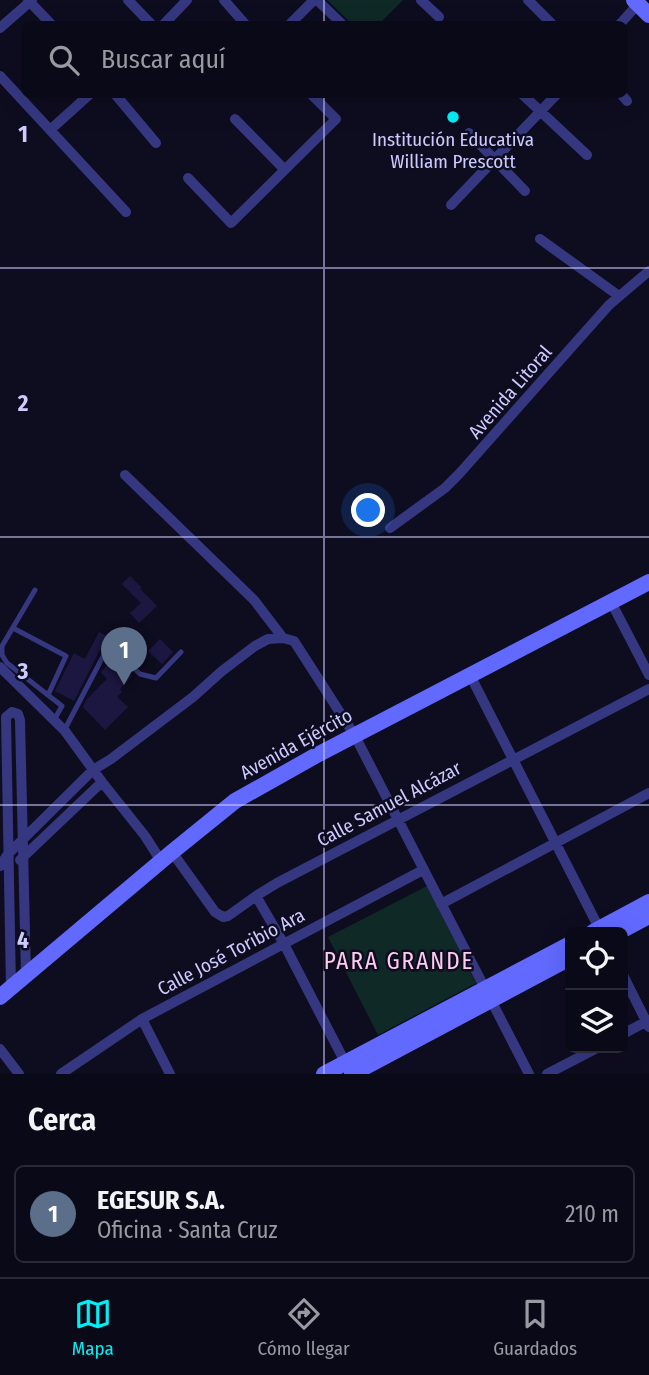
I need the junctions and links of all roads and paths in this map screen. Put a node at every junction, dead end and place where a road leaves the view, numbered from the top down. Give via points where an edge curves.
1 (128, 0) edge
2 (187, 0) edge
3 (223, 0) edge
4 (315, 0) edge
5 (421, 0) edge
6 (528, 0) edge
7 (30, 1) edge
8 (640, 6) edge
9 (439, 17) dead end
10 (48, 21) edge
11 (148, 21) edge
12 (167, 21) edge
13 (242, 21) edge
14 (293, 21) edge
15 (339, 21) edge
16 (549, 21) edge
17 (623, 21) edge
18 (0, 28) edge
19 (0, 76) edge
20 (86, 98) edge
21 (118, 98) edge
22 (318, 98) edge
23 (526, 98) edge
24 (554, 98) edge
25 (541, 113) junction
26 (236, 119) dead end
27 (50, 130) junction
28 (469, 133) dead end
29 (156, 142) dead end
30 (587, 155) dead end
31 (495, 160) junction
32 (284, 169) junction
33 (188, 178) dead end
34 (525, 191) dead end
35 (451, 205) dead end
36 (126, 212) dead end
37 (540, 239) dead end
38 (649, 271) edge
39 (619, 296) junction
40 (125, 475) dead end
41 (390, 528) dead end
42 (649, 582) edge
43 (36, 590) dead end
44 (611, 602) junction
45 (13, 628) junction
46 (283, 638) junction
47 (181, 652) dead end
48 (0, 667) edge
49 (649, 675) edge
50 (470, 676) junction
51 (649, 689) edge
52 (48, 695) junction
53 (54, 720) junction
54 (65, 731) junction
55 (355, 736) junction
56 (513, 760) junction
57 (93, 770) junction
58 (4, 772) edge
59 (22, 772) junction
60 (102, 782) junction
61 (649, 793) edge
62 (397, 820) junction
63 (23, 841) junction
64 (555, 843) junction
65 (8, 855) junction
66 (167, 856) junction
67 (23, 858) junction
68 (3, 869) edge
69 (423, 870) junction
70 (256, 896) junction
71 (649, 902) edge
72 (441, 904) junction
73 (649, 916) edge
74 (596, 927) edge
75 (605, 927) edge
76 (628, 927) edge
77 (284, 944) junction
78 (565, 947) edge
79 (565, 960) edge
80 (26, 975) junction
81 (628, 985) edge
82 (6, 992) edge
83 (488, 995) junction
84 (142, 1019) junction
85 (648, 1023) edge
86 (628, 1032) edge
87 (0, 1049) edge
88 (587, 1053) edge
89 (349, 1070) edge
90 (19, 1074) edge
91 (61, 1074) edge
92 (170, 1074) edge
93 (324, 1074) edge
94 (529, 1074) edge
95 (547, 1074) edge

1 - 11 street
2 - 12 street
3 - 13 street
4 - 14 street
4 - 15 street
5 - 9 street
6 - 16 street
7 - 10 street
7 - 18 street
8 - 17 street
19 - 27 street
20 - 27 street
21 - 29 street
22 - 32 street via 336,119
23 - 25 street
24 - 25 street
25 - 30 street
25 - 31 street
26 - 32 street
27 - 36 street
28 - 31 street
31 - 34 street
31 - 35 street
32 - 33 street via 231,223
37 - 39 street
38 - 39 street, Avenida Litoral
39 - 41 street, Avenida Litoral via 459,474
40 - 46 street via 254,600
42 - 44 main road, Avenida Ejército
43 - 45 lane
44 - 49 street
44 - 50 main road, Avenida Ejército
45 - 52 lane via 2,655
45 - 52 lane via 66,656
46 - 55 street via 294,641
46 - 57 street via 255,646
47 - 54 lane via 156,678 140,674 109,645
48 - 53 street
50 - 55 main road, Avenida Ejército
50 - 56 street
51 - 56 street, Calle Samuel Alcázar
52 - 53 lane via 62,706
53 - 54 street
54 - 57 street
55 - 62 street
55 - 66 main road, Avenida Ejército via 235,801
56 - 62 street, Calle Samuel Alcázar
56 - 64 street
57 - 60 street
57 - 63 street
58 - 59 street
58 - 59 street via 6,717 12,712 20,717
58 - 65 street
59 - 63 street
60 - 66 street
60 - 67 street
61 - 64 street
62 - 69 street
62 - 70 street, Calle Samuel Alcázar
63 - 65 street
63 - 67 street
64 - 72 street
64 - 74 street
65 - 68 street
66 - 70 street, Calle Samuel Alcázar via 223,917
66 - 80 main road, Avenida Ejército
67 - 68 street
67 - 80 street
68 - 82 street
69 - 72 street
69 - 77 street, Calle José Toribio Ara
70 - 77 street
71 - 75 main road
72 - 83 street
73 - 76 main road
77 - 84 street, Calle José Toribio Ara
77 - 89 street
78 - 83 main road
79 - 83 main road
80 - 82 main road, Avenida Ejército
81 - 85 street
83 - 89 main road
83 - 94 street
84 - 91 street, Calle José Toribio Ara
84 - 92 street
85 - 86 street
87 - 90 street
88 - 95 street
89 - 93 main road

